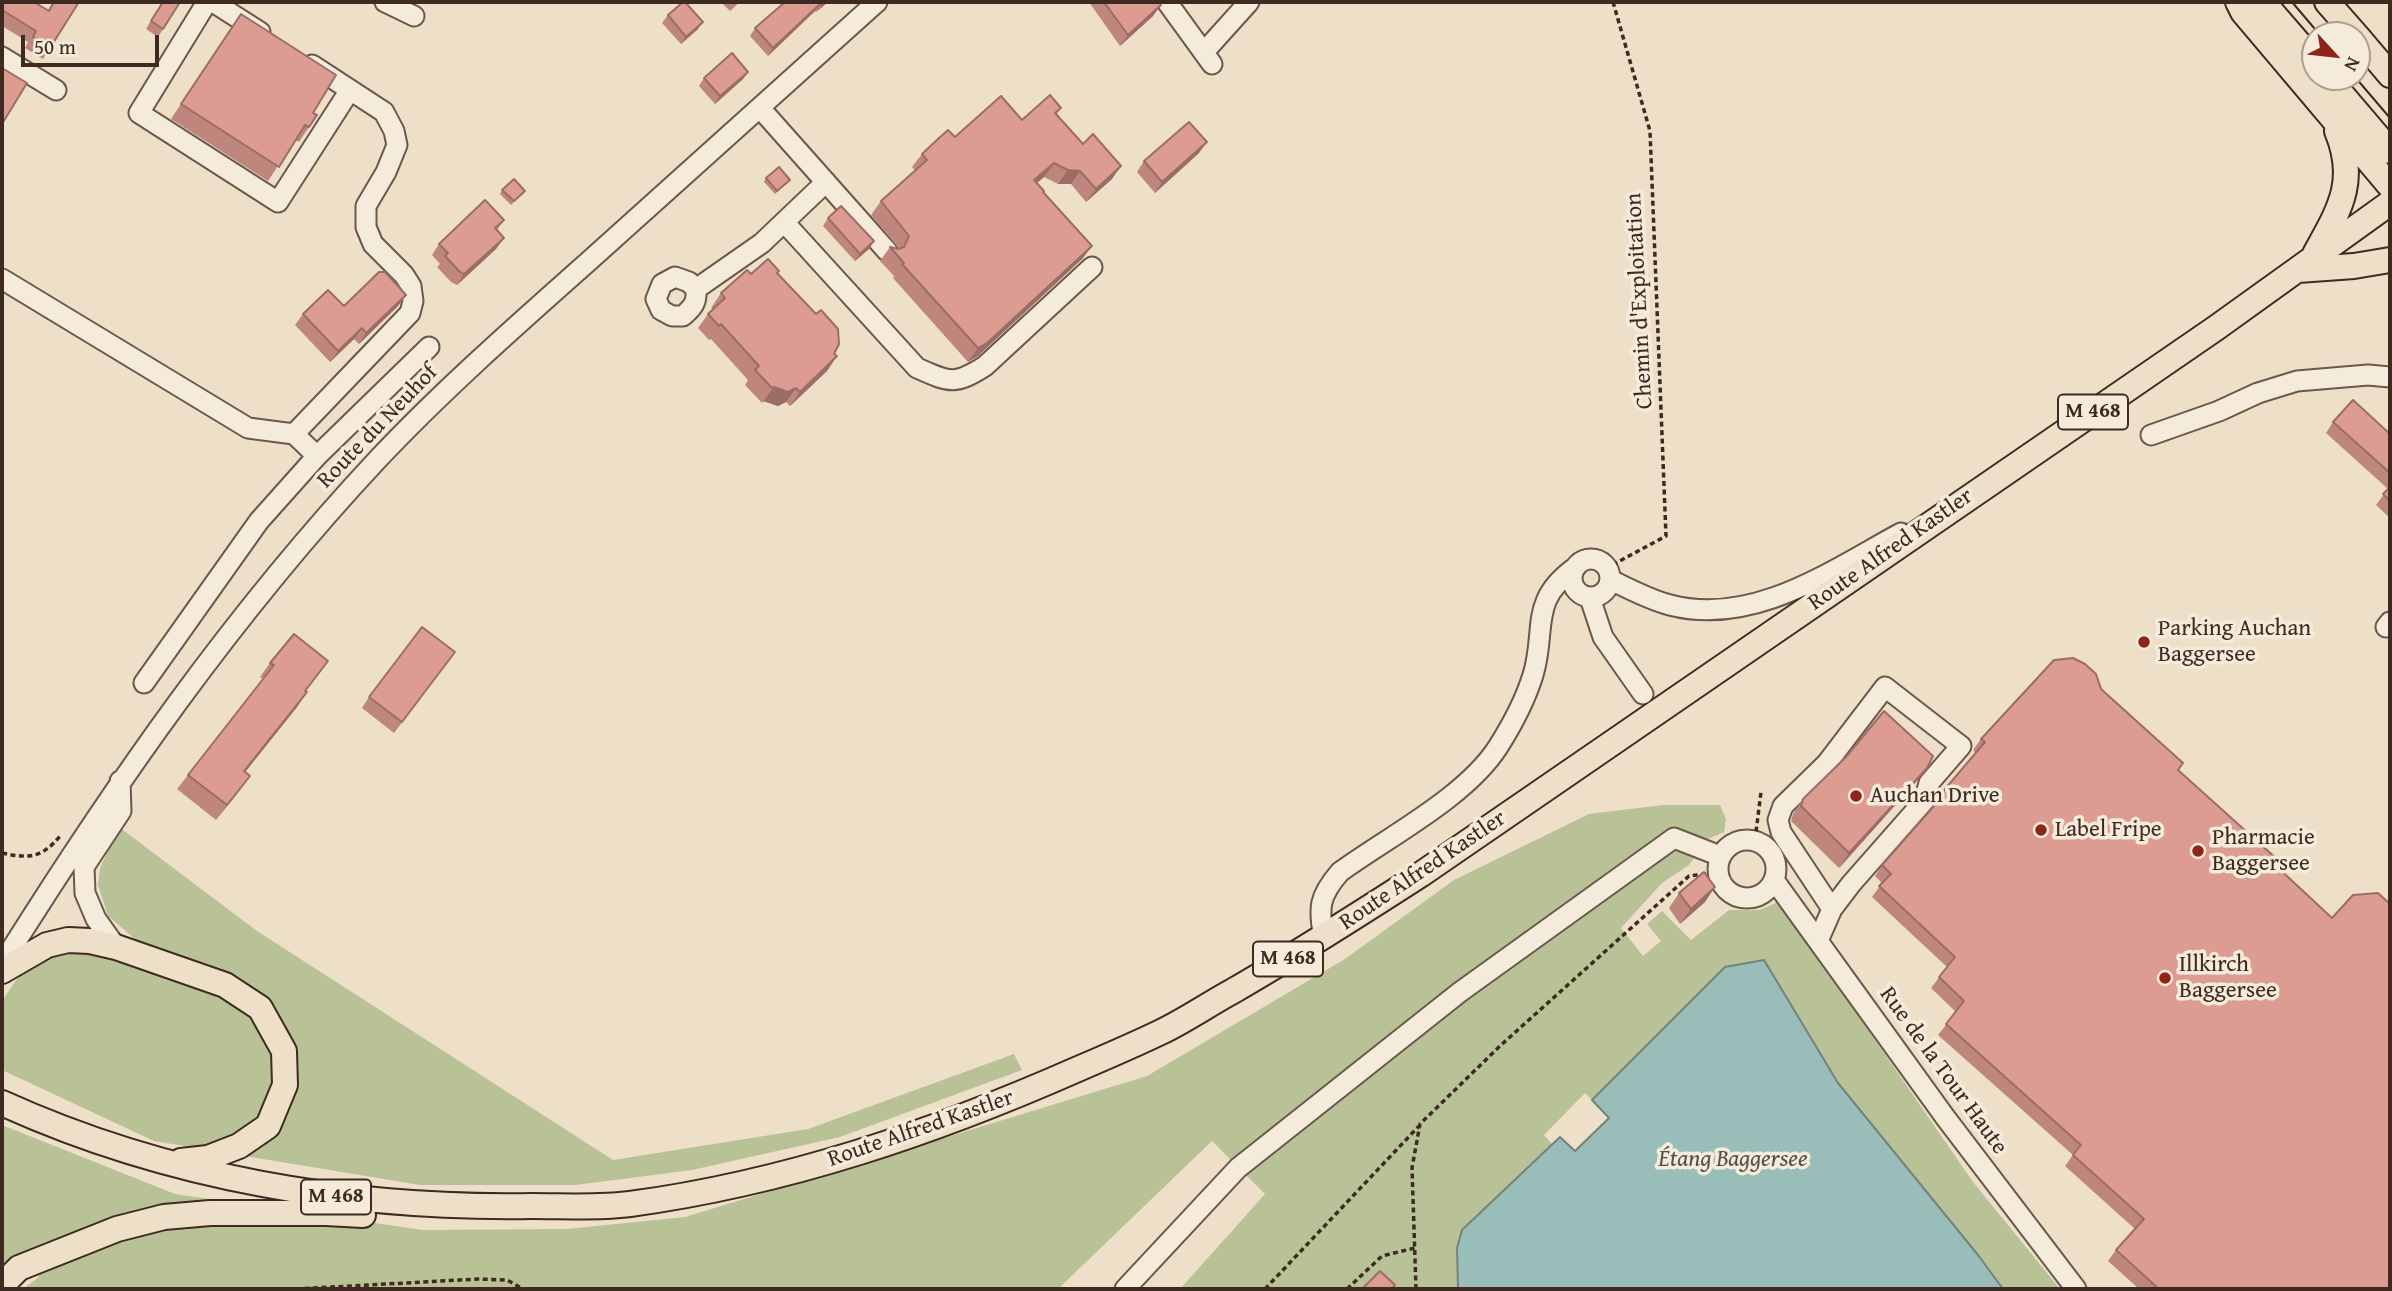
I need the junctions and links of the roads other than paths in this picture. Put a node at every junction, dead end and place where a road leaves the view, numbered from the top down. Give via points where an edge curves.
1 (207, 2) edge
2 (214, 2) edge
3 (385, 2) edge
4 (877, 2) edge
5 (1167, 2) edge
6 (1249, 2) edge
7 (2238, 2) edge
8 (2263, 2) edge
9 (2327, 2) edge
10 (414, 16) dead end
11 (2343, 21) edge
12 (2301, 46) edge
13 (2371, 52) edge
14 (2, 57) edge
15 (2390, 73) edge
16 (57, 90) dead end
17 (349, 90) junction
18 (2339, 91) edge
19 (760, 108) junction
20 (2331, 118) junction
21 (2390, 151) edge
22 (826, 182) junction
23 (2390, 187) edge
24 (2390, 204) edge
25 (784, 222) junction
26 (887, 251) dead end
27 (2390, 260) edge
28 (2305, 265) junction
29 (1092, 267) dead end
30 (2, 279) edge
31 (696, 289) dead end
32 (429, 347) dead end
33 (2390, 377) edge
34 (294, 434) junction
35 (2151, 435) dead end
36 (317, 456) junction
37 (1970, 496) junction
38 (1576, 567) junction
39 (1608, 573) junction
40 (1590, 598) junction
41 (144, 683) dead end
42 (1643, 694) dead end
43 (120, 781) junction
44 (1719, 864) junction
45 (1774, 880) junction
46 (1832, 909) junction
47 (1324, 938) junction
48 (1818, 941) junction
49 (116, 947) junction
50 (2, 964) edge
51 (2, 971) edge
52 (2, 1103) edge
53 (162, 1161) junction
54 (513, 1207) junction
55 (7, 1275) edge
56 (1125, 1289) edge
57 (2076, 1289) edge

1 - 17 street via 139,113 278,202
2 - 17 street
3 - 10 street
4 - 19 street, Route du Neuhof
5 - 6 street via 1208,58
7 - 20 main road
8 - 12 main road
9 - 11 main road
13 - 15 main road
14 - 16 street
17 - 34 street via 384,112 394,131 397,145 366,206 366,227 373,244 411,286 413,302 410,313
18 - 21 main road
19 - 22 street
19 - 43 street, Route du Neuhof via 503,338 381,456 257,599
20 - 23 main road
20 - 28 main road via 2345,155 2347,182 2341,204
22 - 25 street
22 - 26 street
24 - 28 main road, Route Alfred Kastler / M 468
25 - 29 street via 916,368 942,379 964,379 985,366
25 - 31 street
27 - 28 main road via 2354,266
28 - 37 main road, Route Alfred Kastler / M 468
30 - 34 street via 248,428
32 - 36 street
33 - 35 street via 2297,381
34 - 36 street
36 - 41 street via 259,520
37 - 39 street via 1813,580 1753,605 1723,609 1671,605
37 - 47 main road, Route Alfred Kastler / M 468
38 - 39 street via 1591,559
38 - 40 street via 1573,584
38 - 47 street via 1557,582 1541,610 1533,674 1496,750 1463,787 1329,884 1320,916
39 - 40 street via 1606,591
40 - 42 street via 1603,637
43 - 49 street via 121,811 84,867 85,893
43 - 50 street, Route du Neuhof
44 - 45 street via 1725,889 1742,898 1761,895
44 - 45 street, Rue de la Tour Haute via 1726,848 1744,839 1755,840 1775,860
44 - 56 street via 1674,838 1460,992 1238,1168
45 - 48 street, Rue de la Tour Haute
46 - 46 street via 1924,801 1929,783 1961,746 1885,687 1827,764 1783,806 1778,820 1781,832
46 - 48 street
47 - 54 main road, Route Alfred Kastler / M 468 via 1163,1031 1003,1101 844,1158 732,1186 627,1205
48 - 57 street, Rue de la Tour Haute
49 - 51 main road via 68,940 32,952
49 - 53 main road via 225,985 260,1008 284,1051 285,1085 268,1126 239,1146 208,1158
52 - 53 main road, Route Alfred Kastler / M 468
53 - 54 main road, Route Alfred Kastler / M 468 via 340,1197
54 - 55 main road via 421,1218 326,1213 164,1217 117,1229

